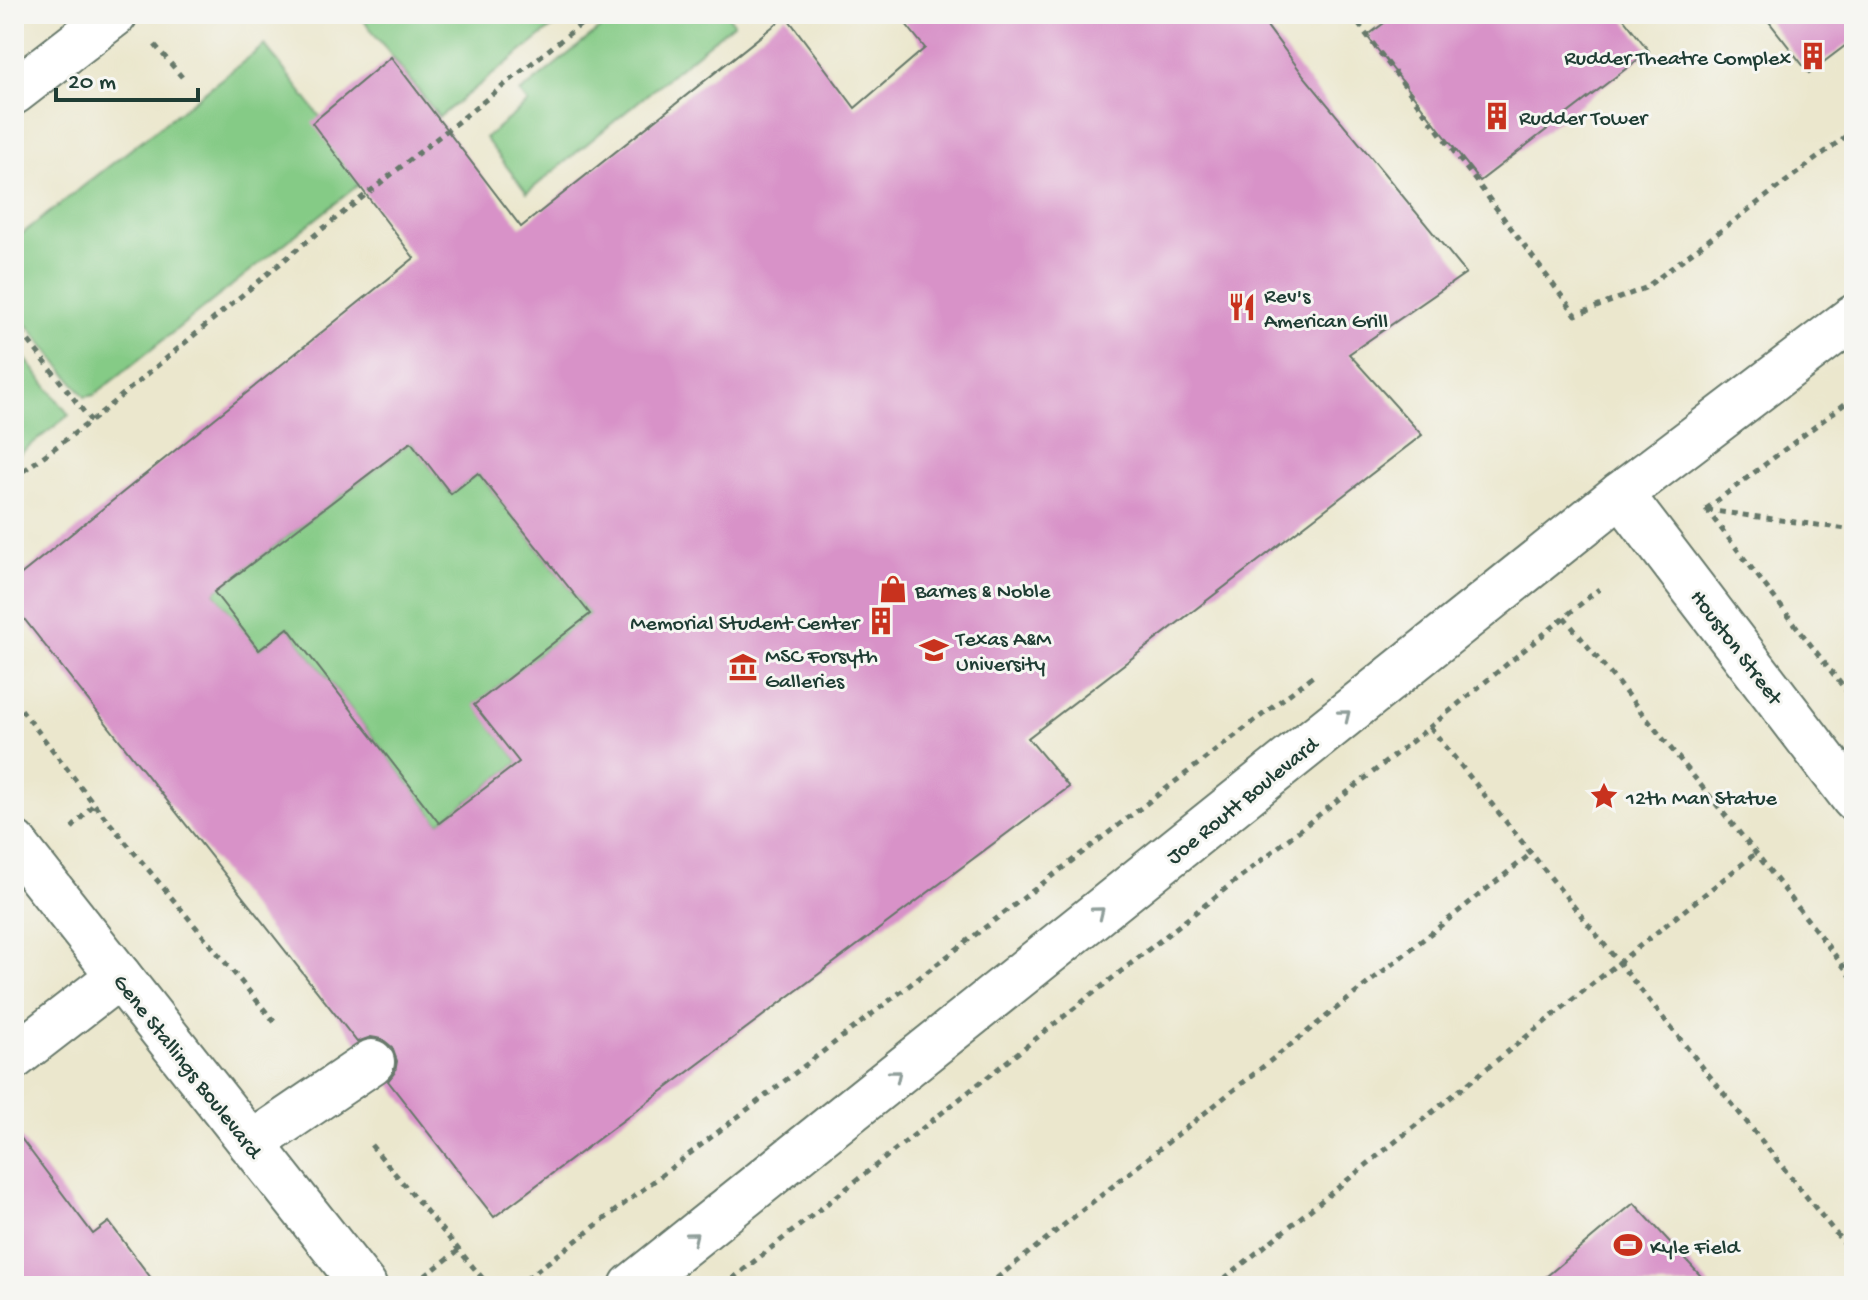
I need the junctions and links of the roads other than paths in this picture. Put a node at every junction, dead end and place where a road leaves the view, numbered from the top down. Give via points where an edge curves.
1 (115, 14) edge
2 (14, 92) edge
3 (1854, 317) edge
4 (1621, 494) junction
5 (1854, 799) edge
6 (14, 843) edge
7 (119, 976) junction
8 (14, 1057) edge
9 (372, 1062) dead end
10 (251, 1144) junction
11 (364, 1286) edge
12 (632, 1286) edge

1 - 2 street
3 - 4 street, Joe Routt Boulevard
4 - 5 street, Houston Street
12 -> 4 street, Joe Routt Boulevard
6 - 7 street, Gene Stallings Boulevard
7 - 8 street
7 - 10 street, Gene Stallings Boulevard
9 - 10 street
10 - 11 street, Gene Stallings Boulevard

